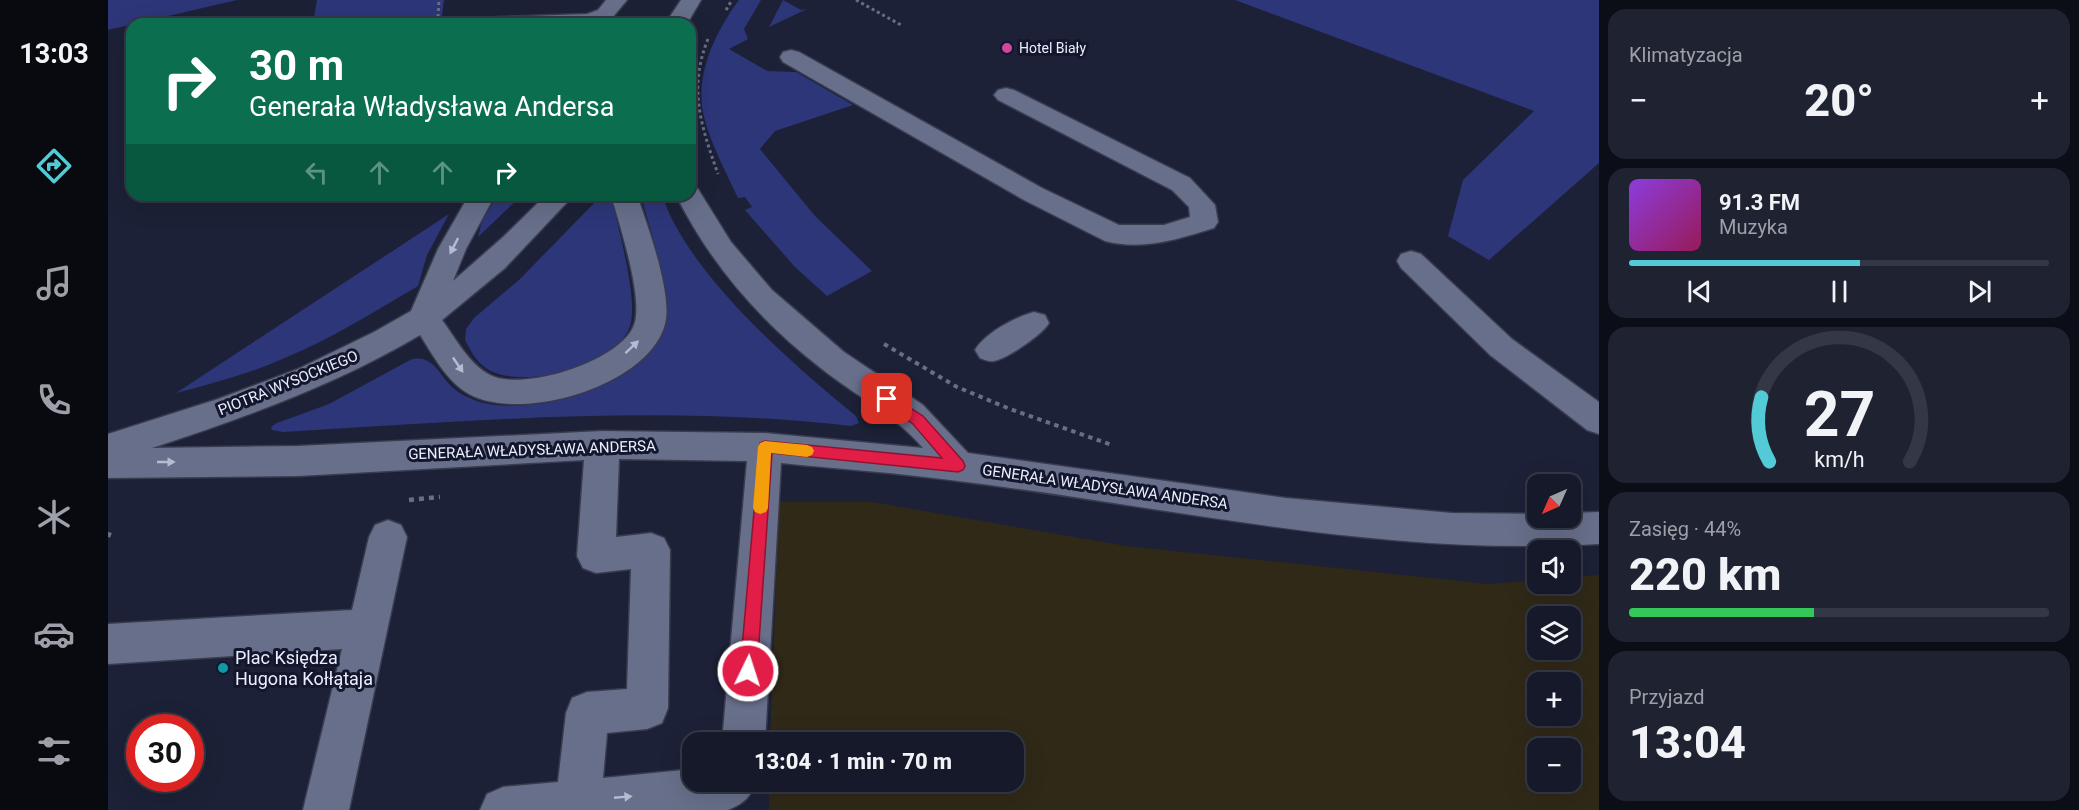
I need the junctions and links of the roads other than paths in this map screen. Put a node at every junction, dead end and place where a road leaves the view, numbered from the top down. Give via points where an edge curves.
1 (617, 0) edge
2 (691, 0) edge
3 (595, 18) edge
4 (680, 18) edge
5 (791, 57) dead end
6 (1006, 94) dead end
7 (479, 201) edge
8 (555, 201) edge
9 (625, 201) edge
10 (691, 201) edge
11 (1411, 261) dead end
12 (424, 318) junction
13 (1034, 323) dead end
14 (991, 350) dead end
15 (196, 420) junction
16 (1599, 420) edge
17 (602, 445) junction
18 (765, 447) junction
19 (108, 448) edge
20 (298, 461) junction
21 (108, 462) edge
22 (958, 466) junction
23 (1599, 528) edge
24 (388, 537) dead end
25 (368, 628) junction
26 (108, 644) edge
27 (744, 732) edge
28 (730, 793) edge
29 (579, 801) junction
30 (326, 810) edge
31 (503, 810) edge

1 - 3 street via 605,14
2 - 4 street
5 - 6 street via 1033,194 1114,234 1165,234 1204,222 1202,205 1181,184
7 -> 12 street via 452,249
8 - 12 street, PIOTRA WYSOCKIEGO via 498,258
12 -> 9 street via 464,373 484,387 527,393 552,389 610,365 636,346 650,325 650,300
10 - 22 street via 712,240 752,287 796,330 856,378 918,420
11 - 16 street via 1501,347
12 - 15 street, PIOTRA WYSOCKIEGO via 334,367
13 - 14 street
15 - 19 street, PIOTRA WYSOCKIEGO
15 - 20 street via 229,442
17 - 18 street, GENERAŁA WŁADYSŁAWA ANDERSA
17 - 20 street, GENERAŁA WŁADYSŁAWA ANDERSA
17 - 29 street via 596,556 651,550 647,708 587,713
18 - 22 street, GENERAŁA WŁADYSŁAWA ANDERSA
18 - 27 street
21 -> 20 street, GENERAŁA WŁADYSŁAWA ANDERSA
22 - 23 street, GENERAŁA WŁADYSŁAWA ANDERSA via 1286,514 1452,529
24 - 25 street
25 - 26 street
25 - 30 street
29 -> 28 street
29 - 31 street

